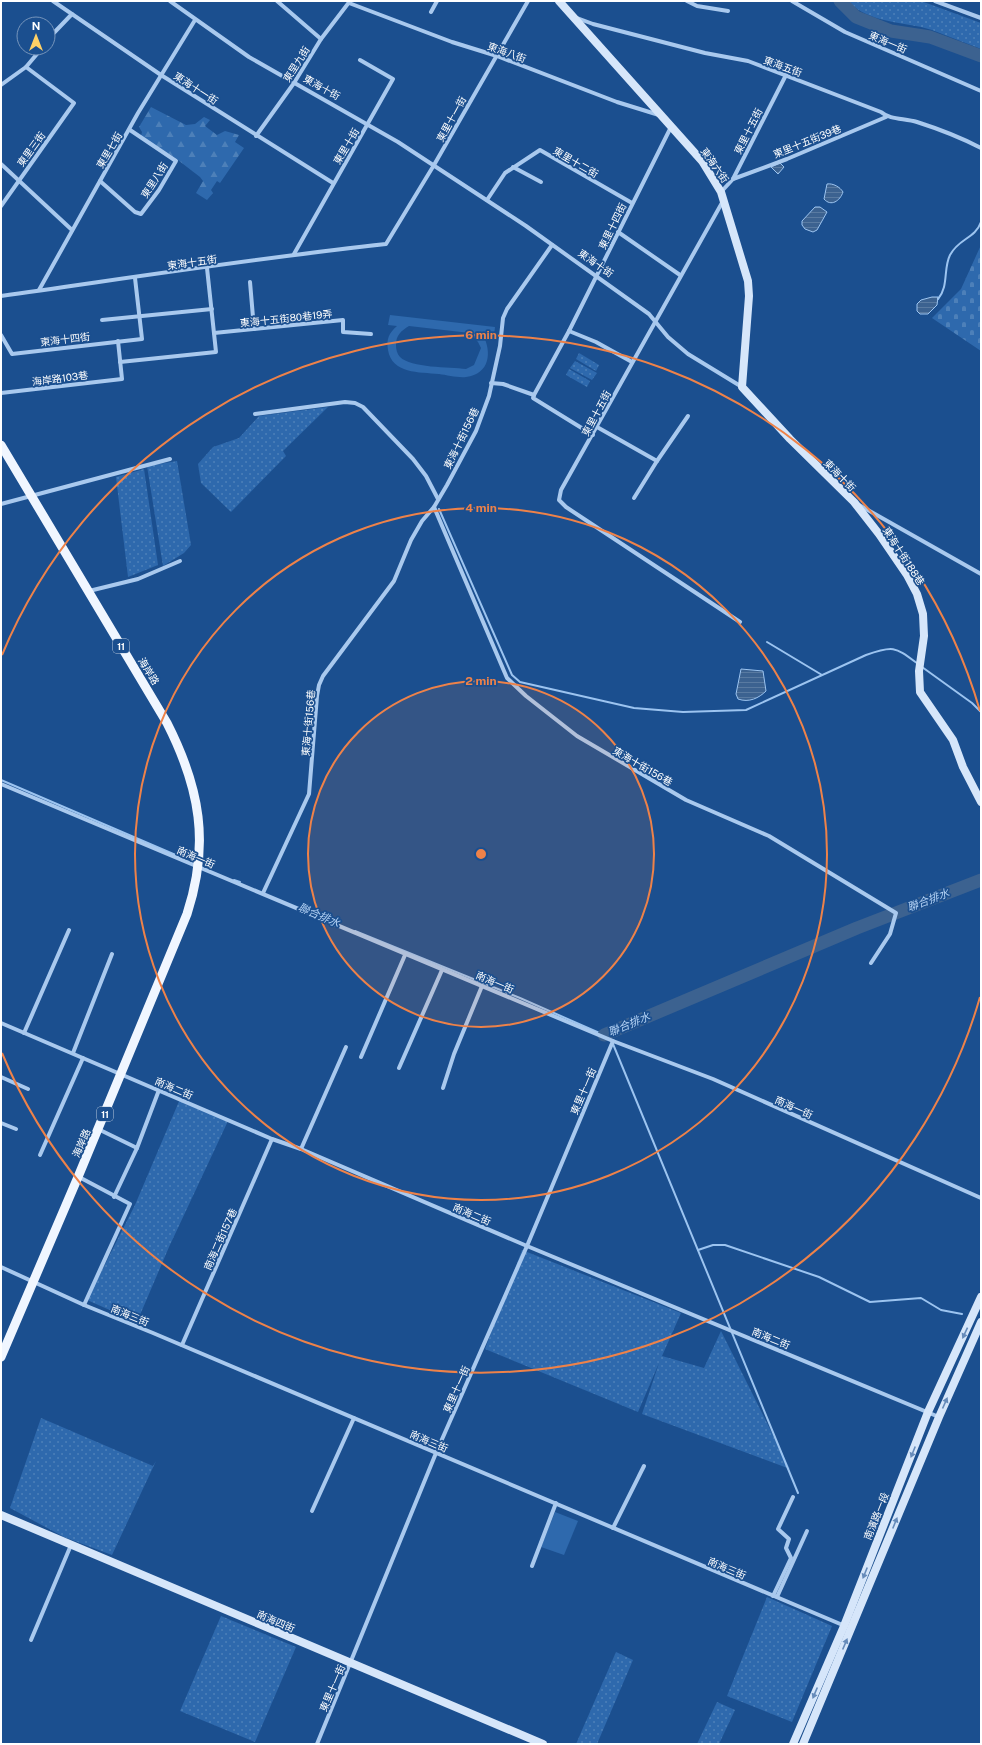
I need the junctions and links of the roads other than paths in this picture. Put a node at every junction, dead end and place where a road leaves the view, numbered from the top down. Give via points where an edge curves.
1 (53, 1) edge
2 (277, 1) edge
3 (437, 1) edge
4 (528, 1) edge
5 (559, 1) edge
6 (687, 1) edge
7 (792, 1) edge
8 (935, 1) edge
9 (173, 2) edge
10 (349, 2) edge
11 (728, 11) dead end
12 (431, 12) dead end
13 (72, 14) junction
14 (573, 17) junction
15 (981, 18) edge
16 (195, 20) junction
17 (56, 31) edge
18 (321, 39) junction
19 (35, 56) edge
20 (497, 56) junction
21 (360, 60) dead end
22 (26, 67) junction
23 (161, 75) junction
24 (786, 75) junction
25 (294, 83) junction
26 (1, 85) edge
27 (981, 91) edge
28 (660, 116) junction
29 (886, 117) junction
30 (368, 125) junction
31 (671, 127) junction
32 (130, 130) junction
33 (256, 136) junction
34 (981, 148) edge
35 (1, 164) edge
36 (434, 165) junction
37 (513, 167) junction
38 (733, 179) junction
39 (17, 181) junction
40 (100, 181) junction
41 (541, 182) dead end
42 (334, 183) junction
43 (722, 196) junction
44 (487, 200) junction
45 (632, 203) junction
46 (1, 206) edge
47 (72, 230) junction
48 (618, 232) junction
49 (386, 244) joint
50 (552, 245) junction
51 (294, 254) junction
52 (208, 268) junction
53 (680, 275) junction
54 (597, 276) junction
55 (135, 278) junction
56 (250, 282) dead end
57 (39, 290) junction
58 (1, 296) edge
59 (212, 309) junction
60 (139, 316) junction
61 (102, 320) dead end
62 (656, 321) junction
63 (254, 329) junction
64 (569, 331) junction
65 (214, 333) junction
66 (371, 334) dead end
67 (1, 335) edge
68 (118, 341) junction
69 (120, 362) junction
70 (632, 362) junction
71 (491, 383) junction
72 (742, 387) junction
73 (1, 392) edge
74 (534, 395) junction
75 (255, 414) dead end
76 (688, 416) dead end
77 (598, 427) junction
78 (593, 435) junction
79 (1, 445) edge
80 (170, 459) dead end
81 (657, 461) junction
82 (32, 496) junction
83 (634, 498) dead end
84 (438, 499) junction
85 (854, 502) junction
86 (1, 504) edge
87 (434, 507) junction
88 (180, 561) dead end
89 (981, 574) edge
90 (89, 591) junction
91 (740, 622) dead end
92 (1, 784) edge
93 (981, 802) edge
94 (198, 864) junction
95 (263, 893) junction
96 (69, 930) dead end
97 (112, 954) dead end
98 (405, 955) junction
99 (870, 963) dead end
100 (442, 970) junction
101 (482, 986) junction
102 (1, 1023) edge
103 (24, 1033) junction
104 (613, 1041) junction
105 (346, 1047) dead end
106 (73, 1053) junction
107 (362, 1057) dead end
108 (84, 1058) junction
109 (399, 1068) dead end
110 (121, 1074) junction
111 (1, 1078) edge
112 (443, 1088) dead end
113 (28, 1089) dead end
114 (159, 1090) junction
115 (1, 1122) edge
116 (16, 1129) dead end
117 (98, 1129) junction
118 (272, 1139) junction
119 (137, 1148) junction
120 (301, 1149) junction
121 (40, 1155) dead end
122 (78, 1177) junction
123 (114, 1197) junction
124 (981, 1198) edge
125 (527, 1246) junction
126 (1, 1268) edge
127 (33, 1282) junction
128 (981, 1297) edge
129 (84, 1305) junction
130 (981, 1322) edge
131 (182, 1345) junction
132 (1, 1357) edge
133 (928, 1412) junction
134 (939, 1417) junction
135 (354, 1418) junction
136 (436, 1453) junction
137 (644, 1466) dead end
138 (793, 1497) dead end
139 (556, 1503) junction
140 (312, 1511) dead end
141 (1, 1515) edge
142 (613, 1528) junction
143 (806, 1531) dead end
144 (71, 1545) junction
145 (532, 1566) dead end
146 (775, 1596) junction
147 (848, 1627) junction
148 (31, 1640) dead end
149 (351, 1664) junction
150 (317, 1744) edge
151 (543, 1744) edge
152 (793, 1744) edge
153 (803, 1744) edge

1 - 13 street, 東海十一街
2 - 18 street
3 - 12 street
4 - 20 street, 東里十一街
5 - 14 street, 東海六街
6 - 11 street via 697,6
7 - 27 street, 東海一街 via 845,32
8 - 15 street
9 - 16 street, 東海十街
10 - 18 street, 東里九街
10 - 20 street, 東海八街 via 452,42
13 - 17 street
13 - 23 street, 東海十一街
14 - 24 street, 東海五街 via 705,53 748,61
14 - 28 street, 東海六街
16 - 23 street, 東里七街
16 - 25 street, 東海十街 via 249,57
18 - 25 street, 東里九街
19 - 22 street
20 - 28 street, 東海八街
20 - 36 street, 東里十一街
21 - 30 street, 東里十街 via 392,79
22 - 26 street
22 - 39 street, 東里三街 via 74,103
23 - 32 street, 東里七街
23 - 33 street, 東海十一街
24 - 29 street, 東海五街 via 881,112
24 - 38 street, 東里十五街
25 - 30 street, 東海十街
25 - 33 street, 東里九街
28 - 31 street, 東海六街
29 - 34 street, 東海五街 via 903,118 937,128
29 - 38 street, 東里十五街39巷
30 - 36 street, 東海十街
30 - 42 street, 東里十街
31 - 43 street, 東海六街 via 702,161
31 - 45 street, 東里十四街
32 - 40 street, 東里七街
32 - 40 street, 東里八街 via 176,161 159,190 141,214
33 - 42 street, 東海十一街
35 - 39 street
36 - 44 street, 東海十街
36 - 49 street, 東里十一街
37 - 41 street
37 - 44 street, 東里十二街 via 505,172
37 - 45 street, 東里十二街 via 540,150
38 - 43 street, 東里十五街
39 - 46 street, 東里三街
39 - 47 street
40 - 47 street, 東里七街
42 - 51 street, 東里十街
43 - 53 street, 東里十五街
43 - 72 street, 東海六街 via 748,281
44 - 50 street, 東海十街
45 - 48 street, 東里十四街
47 - 57 street, 東里七街
48 - 53 street
48 - 54 street, 東里十四街
49 - 51 street, 東海十五街
50 - 54 street, 東海十街
50 - 71 street, 東海十街156巷 via 503,318 500,346
51 - 52 street, 東海十五街
52 - 55 street, 東海十五街
52 - 59 street
53 - 62 street, 東里十五街
54 - 62 street, 東海十街
54 - 64 street, 東里十四街
55 - 57 street, 東海十五街
55 - 60 street
56 - 63 street
57 - 58 street, 東海十五街
59 - 60 street
59 - 65 street
60 - 61 street
60 - 68 street, 東海十四街 via 142,338
62 - 70 street, 東里十五街
62 - 72 street, 東海十街 via 668,337 688,354
63 - 65 street, 東海十五街80巷19弄
63 - 66 street, 東海十五街80巷19弄 via 342,320 343,332
64 - 70 street via 596,342
64 - 74 street, 東里十四街
65 - 69 street via 216,352
67 - 68 street, 東海十四街 via 12,354
68 - 69 street
69 - 73 street, 海岸路103巷 via 122,379
70 - 77 street, 東里十五街
71 - 74 street via 503,384
71 - 84 street, 東海十街156巷 via 476,431
72 - 85 street, 東海十街
74 - 78 street via 533,398
75 - 84 street via 325,404 355,403 363,407 413,459 426,476
76 - 81 street
77 - 78 street, 東里十五街
77 - 81 street
78 - 91 street, 東里十五街 via 562,490 559,500 561,504
79 - 82 main road, 海岸路 / 11
80 - 82 street
81 - 83 street
82 - 86 street
82 - 90 main road, 海岸路 / 11
84 - 87 street, 東海十街156巷
85 - 89 street, 東海十街
85 - 93 street, 東海十街188巷 via 879,534 917,594 924,625 920,692 953,740
87 - 95 street, 東海十街156巷 via 411,540 394,581 323,676 317,696 309,794
87 - 99 street, 東海十街156巷 via 507,678 577,736 686,800 769,836 896,913 890,934
88 - 90 street via 138,579
90 - 94 main road, 海岸路 / 11 via 180,748 196,802 199,832
92 - 94 street, 南海一街
94 - 95 street, 南海一街
94 - 110 main road, 海岸路 / 11 via 194,895
95 - 98 street, 南海一街
96 - 103 street
97 - 106 street
98 - 100 street, 南海一街
98 - 107 street
100 - 101 street, 南海一街
100 - 109 street
101 - 104 street, 南海一街
101 - 112 street
102 - 103 street, 南海二街
103 - 106 street, 南海二街
104 - 124 street, 南海一街 via 713,1080
104 - 125 street, 東里十一街
105 - 120 street
106 - 108 street, 南海二街
108 - 110 street, 南海二街
108 - 121 street
110 - 114 street, 南海二街
110 - 117 main road, 海岸路 / 11
111 - 113 street
114 - 118 street, 南海二街
114 - 119 street
115 - 116 street
117 - 119 street
117 - 122 main road, 海岸路 / 11
118 - 120 street, 南海二街
118 - 131 street, 南海二街157巷
119 - 123 street
120 - 125 street, 南海二街
122 - 123 street
122 - 127 main road, 海岸路 / 11
123 - 129 street via 130,1204
125 - 133 street, 南海二街
125 - 136 street, 東里十一街
126 - 127 street, 南海三街
127 - 129 street, 南海三街
127 - 132 main road, 海岸路 / 11
128 -> 133 street, 南濱路一段
129 - 131 street, 南海三街
134 -> 130 street, 南濱路一段
131 - 135 street, 南海三街
133 - 134 street, 南海二街
133 -> 147 street, 南濱路一段
147 -> 134 street, 南濱路一段
135 - 136 street, 南海三街
135 - 140 street
136 - 139 street, 南海三街
136 - 149 street, 東里十一街
137 - 142 street
138 - 146 street via 778,1529 789,1539 786,1548 791,1558
139 - 142 street, 南海三街
139 - 145 street
141 - 144 street, 南海四街
142 - 146 street, 南海三街
143 - 146 street
144 - 148 street
144 - 149 street, 南海四街
146 - 147 street, 南海三街
147 -> 152 street, 南濱路一段
153 -> 147 street, 南濱路一段
149 - 150 street, 東里十一街
149 - 151 street, 南海四街

